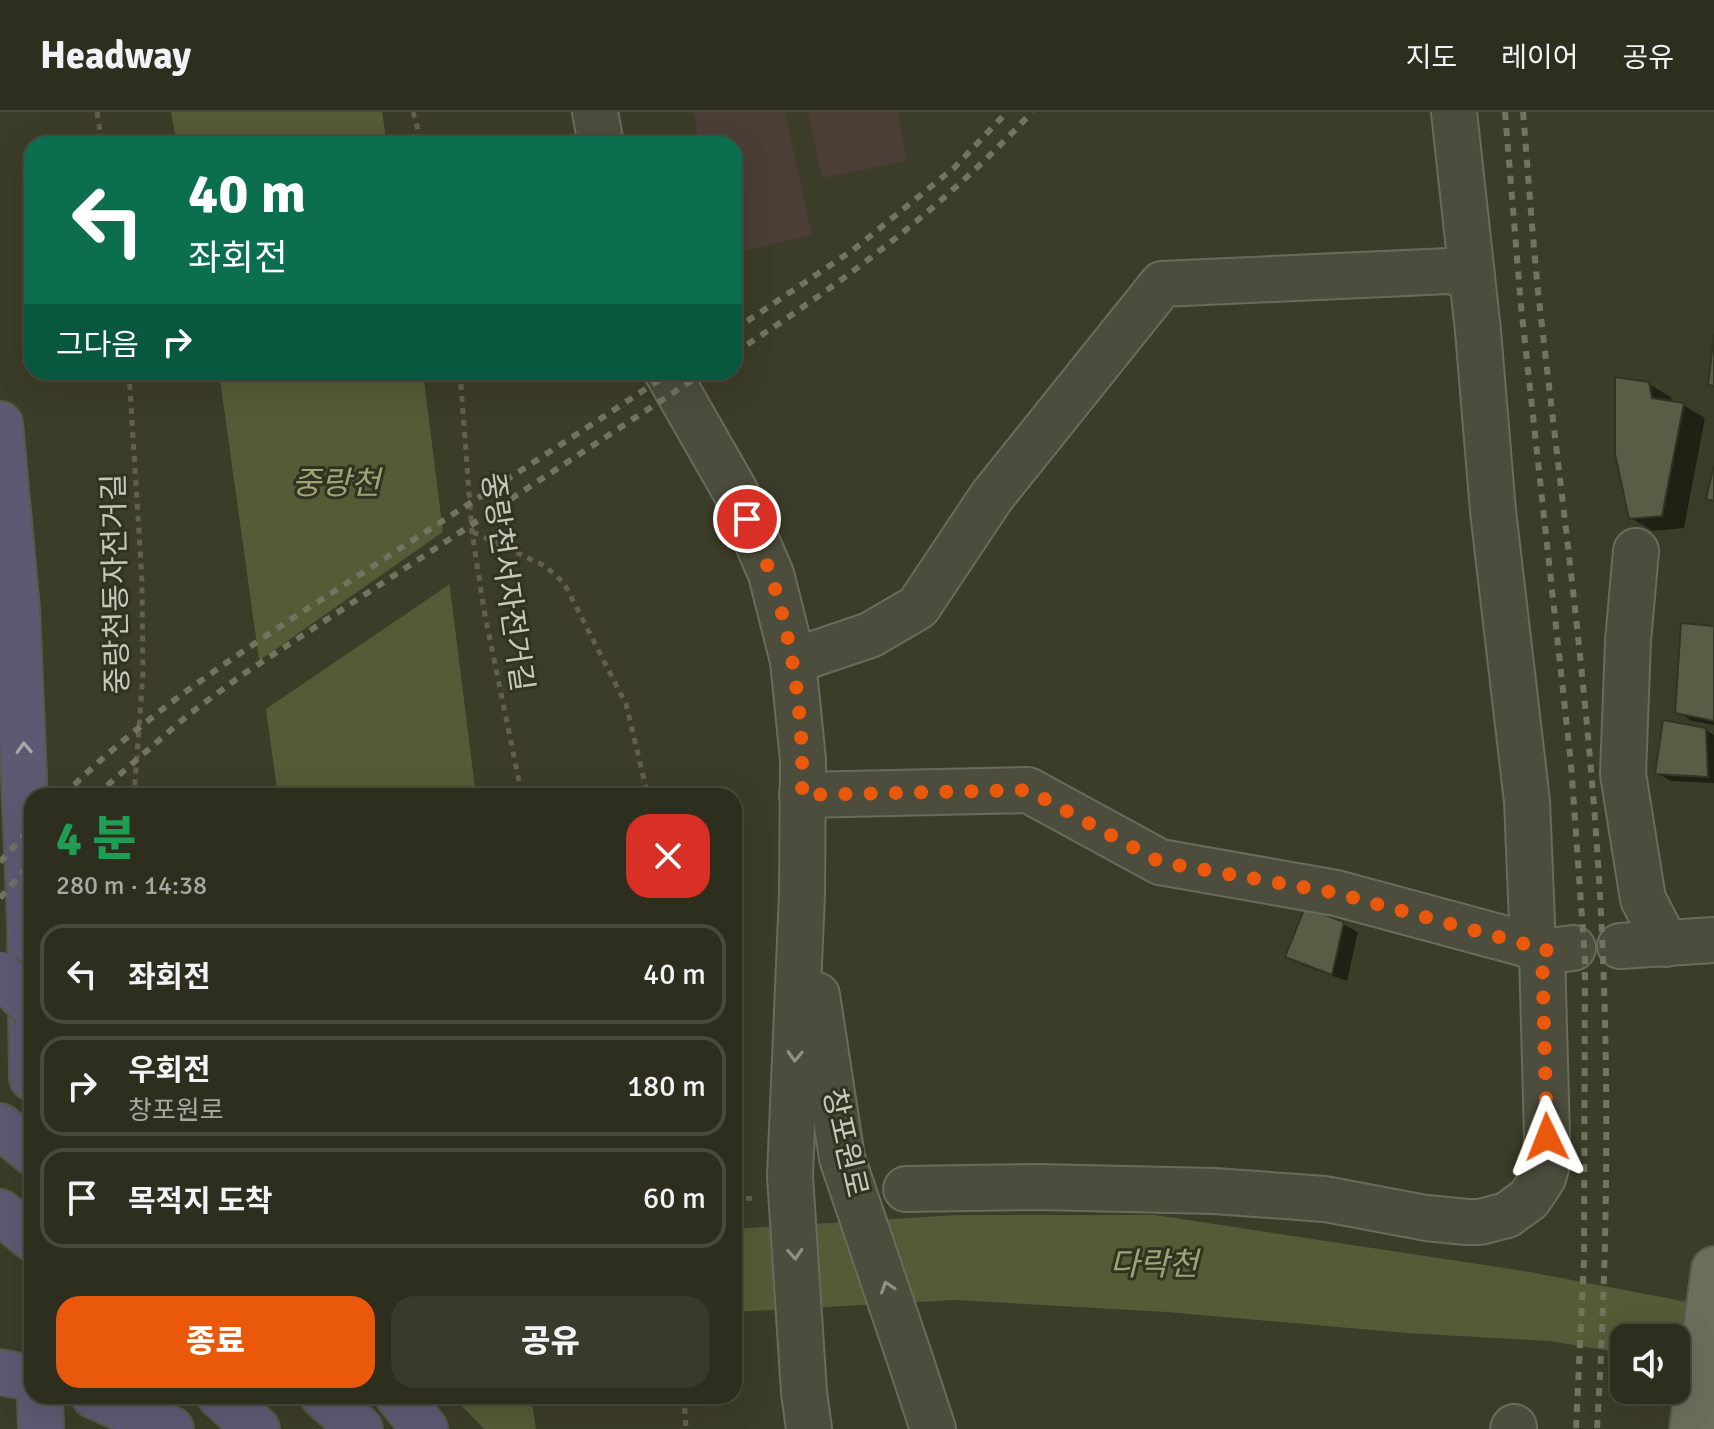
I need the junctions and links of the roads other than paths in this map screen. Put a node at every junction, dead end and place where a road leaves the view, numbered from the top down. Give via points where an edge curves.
1 (595, 112) edge
2 (1454, 112) edge
3 (600, 136) edge
4 (1471, 276) junction
5 (672, 380) edge
6 (0, 424) edge
7 (1636, 551) dead end
8 (793, 661) junction
9 (24, 788) edge
10 (802, 795) junction
11 (802, 894) junction
12 (1714, 940) edge
13 (1666, 944) junction
14 (1620, 946) dead end
15 (1551, 948) junction
16 (0, 974) edge
17 (24, 998) edge
18 (0, 1126) edge
19 (24, 1146) edge
20 (906, 1189) dead end
21 (0, 1212) edge
22 (24, 1232) edge
23 (1713, 1275) edge
24 (0, 1372) edge
25 (24, 1376) edge
26 (40, 1404) edge
27 (113, 1404) edge
28 (229, 1404) edge
29 (332, 1404) edge
30 (405, 1404) edge
31 (807, 1410) edge
32 (1694, 1413) edge
33 (41, 1429) edge
34 (171, 1429) edge
35 (257, 1429) edge
36 (360, 1429) edge
37 (425, 1429) edge
38 (933, 1429) edge

1 - 3 street
2 - 4 street
4 - 8 street via 1449,271 1162,284 992,496 918,607 870,635
4 - 15 street via 1527,801
5 - 8 street, 창포원로 via 735,491 771,574
9 -> 6 highway via 17,609
7 - 13 street via 1623,774 1643,899
8 - 10 street, 창포원로
10 - 11 street, 창포원로
10 - 15 street via 1028,790 1160,862 1336,893
11 -> 31 street, 창포원로, bridge via 790,1176
38 -> 11 street, 창포원로, bridge via 842,1158
12 - 13 street
13 - 14 street
15 - 20 street via 1542,952 1546,1168 1537,1190 1507,1215 1467,1222 1325,1199 1214,1191
16 - 17 highway, bridge
18 - 19 highway
21 - 22 highway
23 - 32 main road
24 - 25 highway
26 - 33 highway
27 - 34 highway
28 - 35 highway
29 - 36 highway
30 - 37 highway

